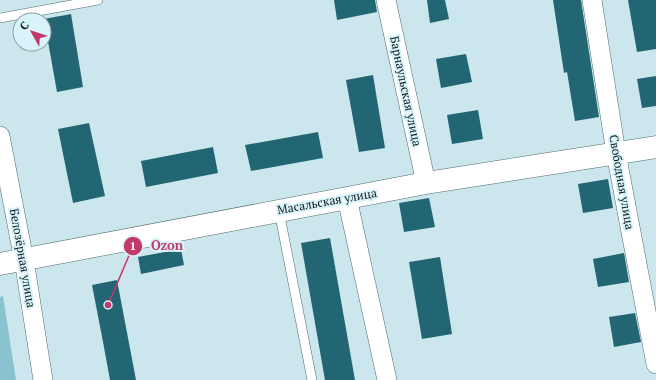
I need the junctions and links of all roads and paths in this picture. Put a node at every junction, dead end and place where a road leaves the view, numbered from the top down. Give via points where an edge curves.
1 (98, 0) edge
2 (386, 0) edge
3 (592, 0) edge
4 (0, 18) edge
5 (0, 136) edge
6 (656, 146) edge
7 (616, 153) junction
8 (426, 182) junction
9 (346, 198) junction
10 (279, 210) junction
11 (24, 260) junction
12 (0, 264) edge
13 (656, 364) edge
14 (43, 380) edge
15 (312, 380) edge
16 (387, 380) edge

1 - 4 lane
2 - 8 street, Барнаульская улица
3 - 7 street, Свободная улица
5 - 11 street, Белозёрная улица
6 - 7 street, Масальская улица
7 - 8 street, Масальская улица
7 - 13 street, Свободная улица
8 - 9 street, Масальская улица
9 - 10 street, Масальская улица
9 - 16 street
10 - 11 street, Масальская улица
10 - 15 lane
11 - 12 street, Масальская улица
11 - 14 street, Белозёрная улица

